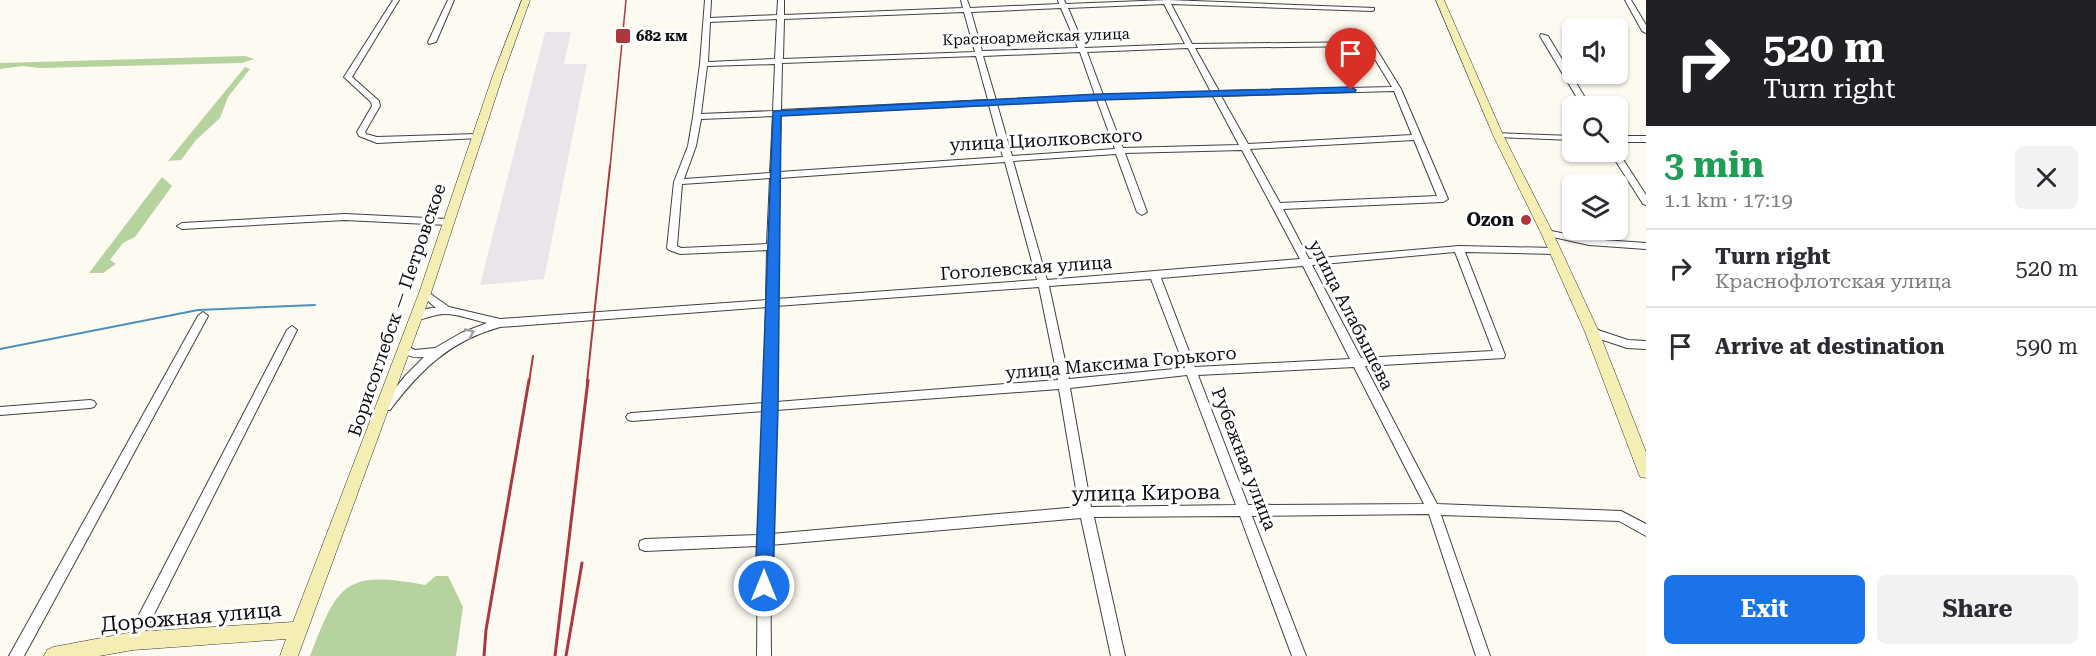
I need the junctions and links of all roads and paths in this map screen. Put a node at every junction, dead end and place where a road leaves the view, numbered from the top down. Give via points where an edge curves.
1 (396, 0) edge
2 (451, 0) edge
3 (526, 0) edge
4 (708, 0) edge
5 (781, 0) edge
6 (1365, 0) edge
7 (1440, 0) edge
8 (1628, 0) edge
9 (1166, 1) edge
10 (1063, 3) edge
11 (966, 5) edge
12 (781, 17) junction
13 (707, 20) junction
14 (1646, 31) edge
15 (1544, 36) dead end
16 (432, 42) dead end
17 (1190, 46) junction
18 (1082, 49) junction
19 (978, 52) junction
20 (779, 61) junction
21 (704, 64) junction
22 (1397, 89) junction
23 (1214, 93) junction
24 (1580, 96) edge
25 (1100, 97) junction
26 (992, 103) junction
27 (776, 114) junction
28 (697, 117) junction
29 (1498, 135) junction
30 (477, 136) junction
31 (1417, 137) junction
32 (1562, 138) edge
33 (1628, 140) edge
34 (1646, 140) edge
35 (1244, 147) junction
36 (1119, 151) junction
37 (1009, 158) junction
38 (1620, 162) edge
39 (774, 173) junction
40 (678, 182) junction
41 (1646, 202) edge
42 (1277, 206) junction
43 (1142, 212) dead end
44 (448, 222) junction
45 (182, 226) dead end
46 (1547, 233) junction
47 (1646, 246) edge
48 (772, 247) junction
49 (1459, 249) junction
50 (1554, 250) junction
51 (1305, 261) junction
52 (1155, 275) junction
53 (1043, 284) junction
54 (425, 293) junction
55 (771, 304) junction
56 (446, 310) junction
57 (203, 316) dead end
58 (416, 317) junction
59 (500, 323) junction
60 (292, 330) dead end
61 (1592, 333) junction
62 (1646, 345) edge
63 (405, 349) junction
64 (436, 352) junction
65 (1358, 364) junction
66 (1191, 371) junction
67 (1064, 384) junction
68 (90, 404) dead end
69 (770, 408) junction
70 (0, 411) edge
71 (381, 413) junction
72 (632, 417) dead end
73 (1646, 472) edge
74 (1433, 509) junction
75 (1246, 511) junction
76 (1086, 512) junction
77 (1646, 530) edge
78 (764, 540) junction
79 (645, 545) dead end
80 (298, 630) junction
81 (133, 641) junction
82 (16, 656) edge
83 (53, 656) edge
84 (288, 656) edge
85 (764, 656) edge
86 (1118, 656) edge
87 (1299, 656) edge
88 (1483, 656) edge

1 - 30 street via 348,77 375,101 361,132 363,136 377,140
2 - 16 street
3 - 30 street, Борисоглебск — Петровское
4 - 13 street
5 - 12 street
6 - 9 street via 1372,9
7 - 29 street
8 - 14 street
9 - 10 street
9 - 17 street, улица Алабышева
10 - 11 street
10 - 18 street
11 - 12 street
11 - 19 street
12 - 13 street
12 - 20 street
13 - 21 street
15 - 24 street
17 - 18 street, Красноармейская улица
17 - 22 street, Красноармейская улица via 1369,44
17 - 23 street, улица Алабышева
18 - 19 street, Красноармейская улица
18 - 25 street
19 - 20 street, Красноармейская улица
19 - 26 street
20 - 21 street, Красноармейская улица
20 - 27 street
21 - 28 street
22 - 23 street
22 - 31 street
23 - 25 street
23 - 35 street, улица Алабышева
25 - 26 street
25 - 36 street
26 - 27 street
26 - 37 street
27 - 28 street
27 - 39 street
28 - 40 street via 692,146
29 - 32 street
29 - 46 street
30 - 44 street, Борисоглебск — Петровское
31 - 35 street, улица Циолковского
31 - 42 street via 1443,200
33 - 34 street
35 - 36 street, улица Циолковского
35 - 42 street, улица Алабышева
36 - 37 street, улица Циолковского
36 - 43 street
37 - 39 street, улица Циолковского
37 - 53 street
38 - 41 street
39 - 40 street, улица Циолковского
39 - 48 street
40 - 48 street via 672,248 680,251
42 - 51 street, улица Алабышева
44 - 45 street via 345,217
44 - 54 street, Борисоглебск — Петровское
46 - 47 street via 1589,242
46 - 50 street
48 - 55 street
49 - 50 street, Гоголевская улица
49 - 51 street, Гоголевская улица
49 - 65 street, улица Максима Горького via 1500,355
50 - 61 street
51 - 52 street, Гоголевская улица
51 - 65 street, улица Алабышева
52 - 53 street, Гоголевская улица
52 - 66 street, Рубежная улица
53 - 55 street, Гоголевская улица
53 - 67 street
54 - 56 street
54 - 58 street, Борисоглебск — Петровское
55 - 59 street, Гоголевская улица
55 - 69 street
56 - 58 street
56 - 59 street
57 - 82 street
58 - 63 street, Борисоглебск — Петровское
64 -> 59 street via 473,331
60 - 81 street
61 - 62 street via 1627,344
61 - 73 street
63 - 64 street via 414,354
63 - 71 street, Борисоглебск — Петровское
64 - 71 street via 410,374
65 - 66 street, улица Максима Горького
65 - 74 street, улица Алабышева
66 - 67 street, улица Максима Горького
66 - 75 street, Рубежная улица
67 - 69 street, улица Максима Горького
67 - 76 street
68 - 70 street
69 - 72 street, улица Максима Горького
69 - 78 street
71 - 80 street, Борисоглебск — Петровское
74 - 75 street, улица Кирова
74 - 77 street, улица Кирова via 1621,516
74 - 88 street, улица Алабышева
75 - 76 street, улица Кирова
75 - 87 street, Рубежная улица
76 - 78 street, улица Кирова
76 - 86 street
78 - 79 street, улица Кирова
78 - 85 street
80 - 81 street, Дорожная улица
80 - 84 street, Борисоглебск — Петровское
81 - 83 street, Дорожная улица

